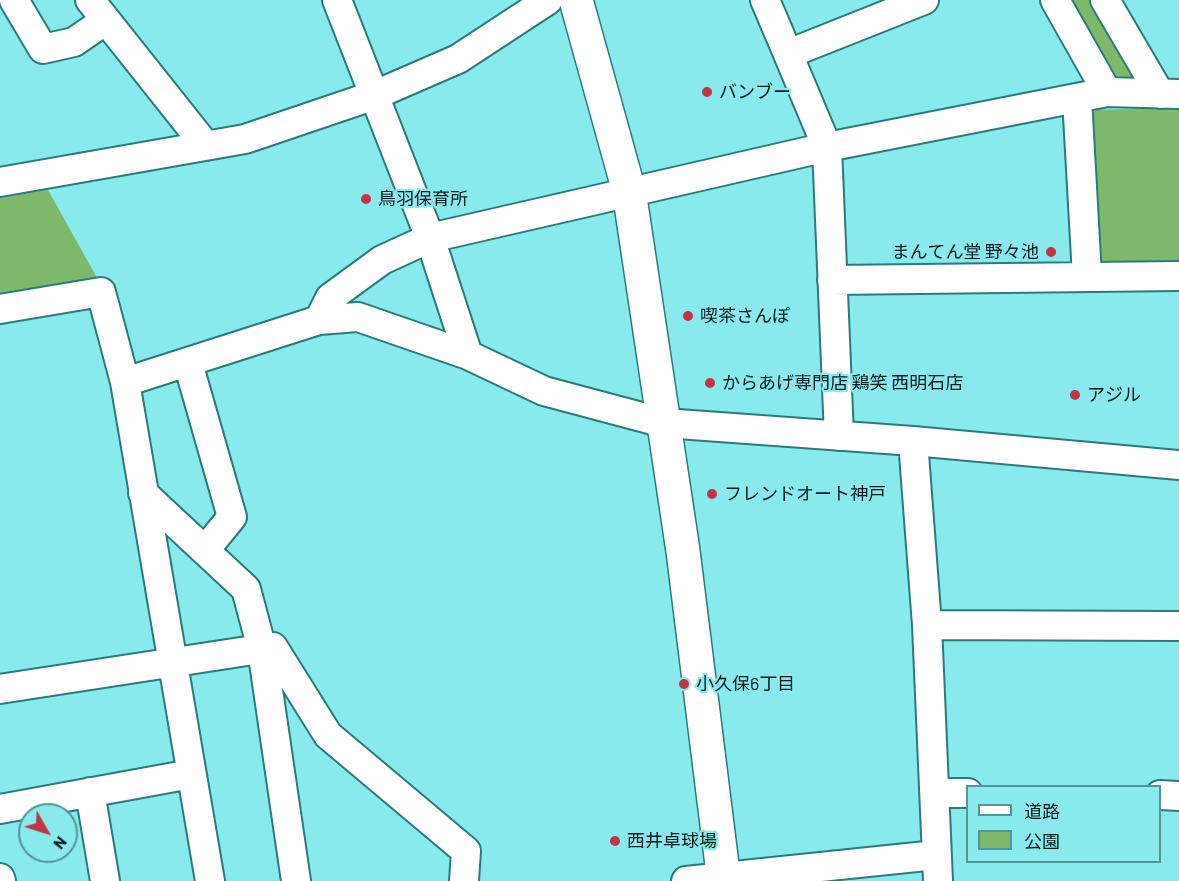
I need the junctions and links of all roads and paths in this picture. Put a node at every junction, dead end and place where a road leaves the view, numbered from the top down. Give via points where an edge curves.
1 (14, 0) edge
2 (337, 0) edge
3 (548, 0) edge
4 (576, 0) edge
5 (765, 0) edge
6 (924, 0) edge
7 (1055, 0) edge
8 (1105, 0) edge
9 (98, 10) edge
10 (788, 54) junction
11 (1107, 92) junction
12 (1169, 94) edge
13 (375, 95) junction
14 (1077, 98) junction
15 (206, 146) junction
16 (826, 147) junction
17 (0, 182) edge
18 (628, 191) junction
19 (430, 238) junction
20 (1086, 276) junction
21 (1179, 276) edge
22 (832, 280) junction
23 (0, 309) edge
24 (319, 320) junction
25 (468, 355) junction
26 (188, 363) junction
27 (124, 382) junction
28 (664, 423) junction
29 (838, 436) junction
30 (913, 441) junction
31 (1179, 465) edge
32 (143, 493) junction
33 (204, 550) junction
34 (927, 625) junction
35 (1179, 626) edge
36 (262, 649) junction
37 (172, 664) junction
38 (0, 689) edge
39 (191, 774) junction
40 (90, 792) junction
41 (935, 792) junction
42 (966, 793) edge
43 (1161, 795) edge
44 (1179, 796) edge
45 (0, 809) edge
46 (937, 868) edge
47 (723, 879) edge
48 (105, 881) edge
49 (210, 881) edge
50 (296, 881) edge
51 (464, 881) edge
52 (686, 881) edge

1 - 9 street via 43,48 74,42
2 - 13 street
3 - 13 street via 458,59
4 - 18 street
5 - 10 street
6 - 10 street
7 - 11 street
8 - 12 street
9 - 15 street
10 - 16 street
11 - 12 street
11 - 14 street
13 - 15 street via 245,139
13 - 19 street
14 - 16 street
14 - 20 street
15 - 17 street
16 - 18 street
16 - 22 street
18 - 19 street
18 - 28 street
19 - 24 street via 382,260 330,298
19 - 25 street
20 - 21 street
20 - 22 street
22 - 29 street
23 - 27 street via 101,292
24 - 25 street via 358,317
24 - 26 street
25 - 28 street via 544,391
26 - 27 street
26 - 33 street via 232,517
27 - 32 street
28 - 29 street
28 - 47 street
29 - 30 street
30 - 31 street
30 - 34 street
32 - 33 street
32 - 37 street
33 - 36 street via 246,589
34 - 35 street
34 - 41 street
36 - 37 street
36 - 50 street
36 - 51 street via 273,647 328,735 466,851
37 - 38 street
37 - 39 street
39 - 40 street
39 - 49 street
40 - 45 street
40 - 48 street
41 - 42 street
41 - 46 street
43 - 44 street
46 - 47 street
47 - 52 street

